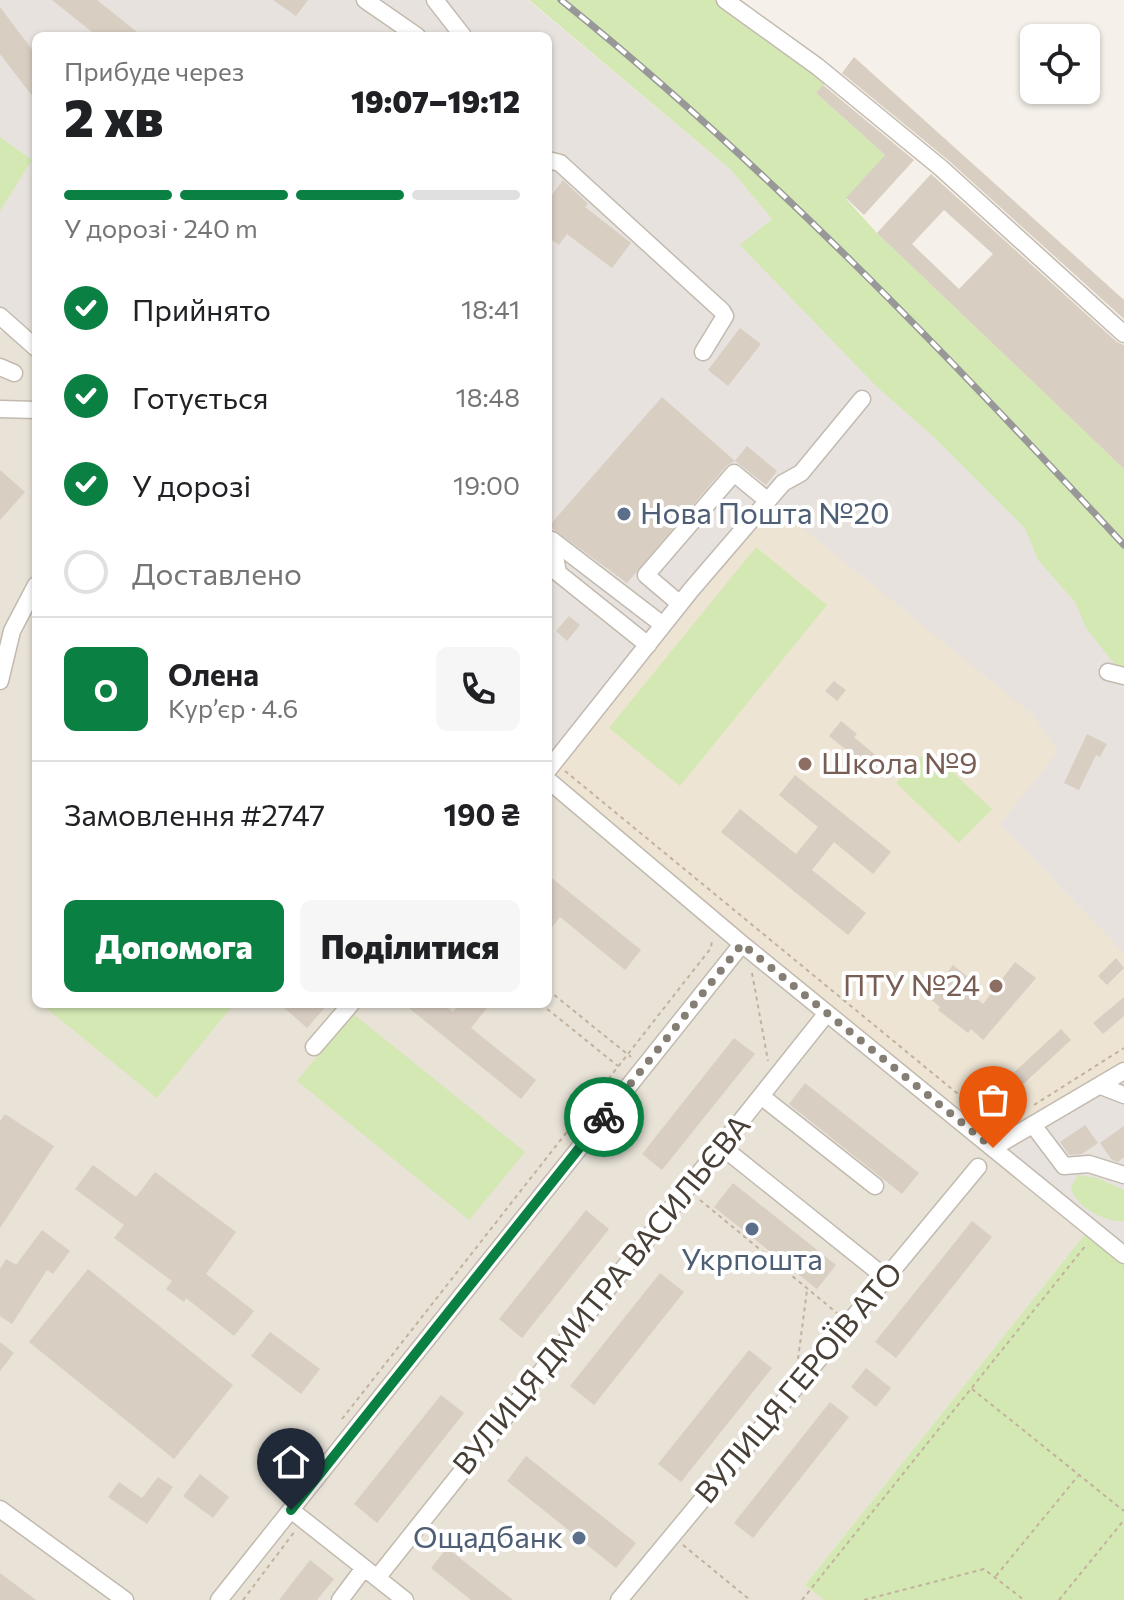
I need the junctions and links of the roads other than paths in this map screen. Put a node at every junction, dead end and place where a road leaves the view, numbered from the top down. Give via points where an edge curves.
1 (365, 0) edge
2 (435, 0) edge
3 (725, 0) edge
4 (411, 32) edge
5 (460, 32) edge
6 (552, 161) edge
7 (0, 316) edge
8 (7, 327) edge
9 (1124, 334) edge
10 (32, 345) edge
11 (703, 352) dead end
12 (862, 399) dead end
13 (0, 409) edge
14 (32, 410) edge
15 (768, 501) junction
16 (32, 593) edge
17 (680, 604) junction
18 (663, 625) junction
19 (648, 645) junction
20 (0, 681) edge
21 (552, 765) edge
22 (552, 783) edge
23 (742, 944) junction
24 (348, 1008) edge
25 (827, 1013) junction
26 (314, 1047) dead end
27 (1124, 1071) edge
28 (1101, 1086) junction
29 (1124, 1095) edge
30 (761, 1096) junction
31 (1033, 1125) junction
32 (721, 1146) junction
33 (993, 1148) junction
34 (1064, 1166) junction
35 (978, 1167) dead end
36 (1124, 1175) edge
37 (875, 1186) dead end
38 (1045, 1191) junction
39 (1120, 1245) edge
40 (886, 1278) junction
41 (0, 1509) edge
42 (291, 1510) junction
43 (370, 1573) junction
44 (125, 1600) edge
45 (219, 1600) edge
46 (340, 1600) edge
47 (405, 1600) edge
48 (619, 1600) edge

1 - 4 street
2 - 5 street
3 - 9 street via 818,67 941,168
6 - 11 street via 722,311 722,323
7 - 8 street
8 - 10 street
12 - 15 street via 801,473 783,483
13 - 14 street
15 - 17 street
15 - 17 street via 734,473 646,575
16 - 20 street via 12,631
17 - 18 street
18 - 19 street
18 - 19 street via 552,540 558,573
19 - 21 street
22 - 23 street
23 - 25 street
23 - 42 street
24 - 26 street
25 - 30 street, ВУЛИЦЯ ДМИТРА ВАСИЛЬЄВА
25 - 33 street
27 - 28 street
28 - 29 street
28 - 31 street
30 - 32 street, ВУЛИЦЯ ДМИТРА ВАСИЛЬЄВА
30 - 37 street
31 - 33 street
31 - 34 street
32 - 40 street
32 - 43 street, ВУЛИЦЯ ДМИТРА ВАСИЛЬЄВА
33 - 38 street
34 - 36 street via 1089,1164
34 - 38 street
35 - 40 street, ВУЛИЦЯ ГЕРОЇВ АТО
38 - 39 street
40 - 48 street, ВУЛИЦЯ ГЕРОЇВ АТО
41 - 44 street
42 - 43 street
42 - 45 street
43 - 46 street, ВУЛИЦЯ ДМИТРА ВАСИЛЬЄВА
43 - 47 street

